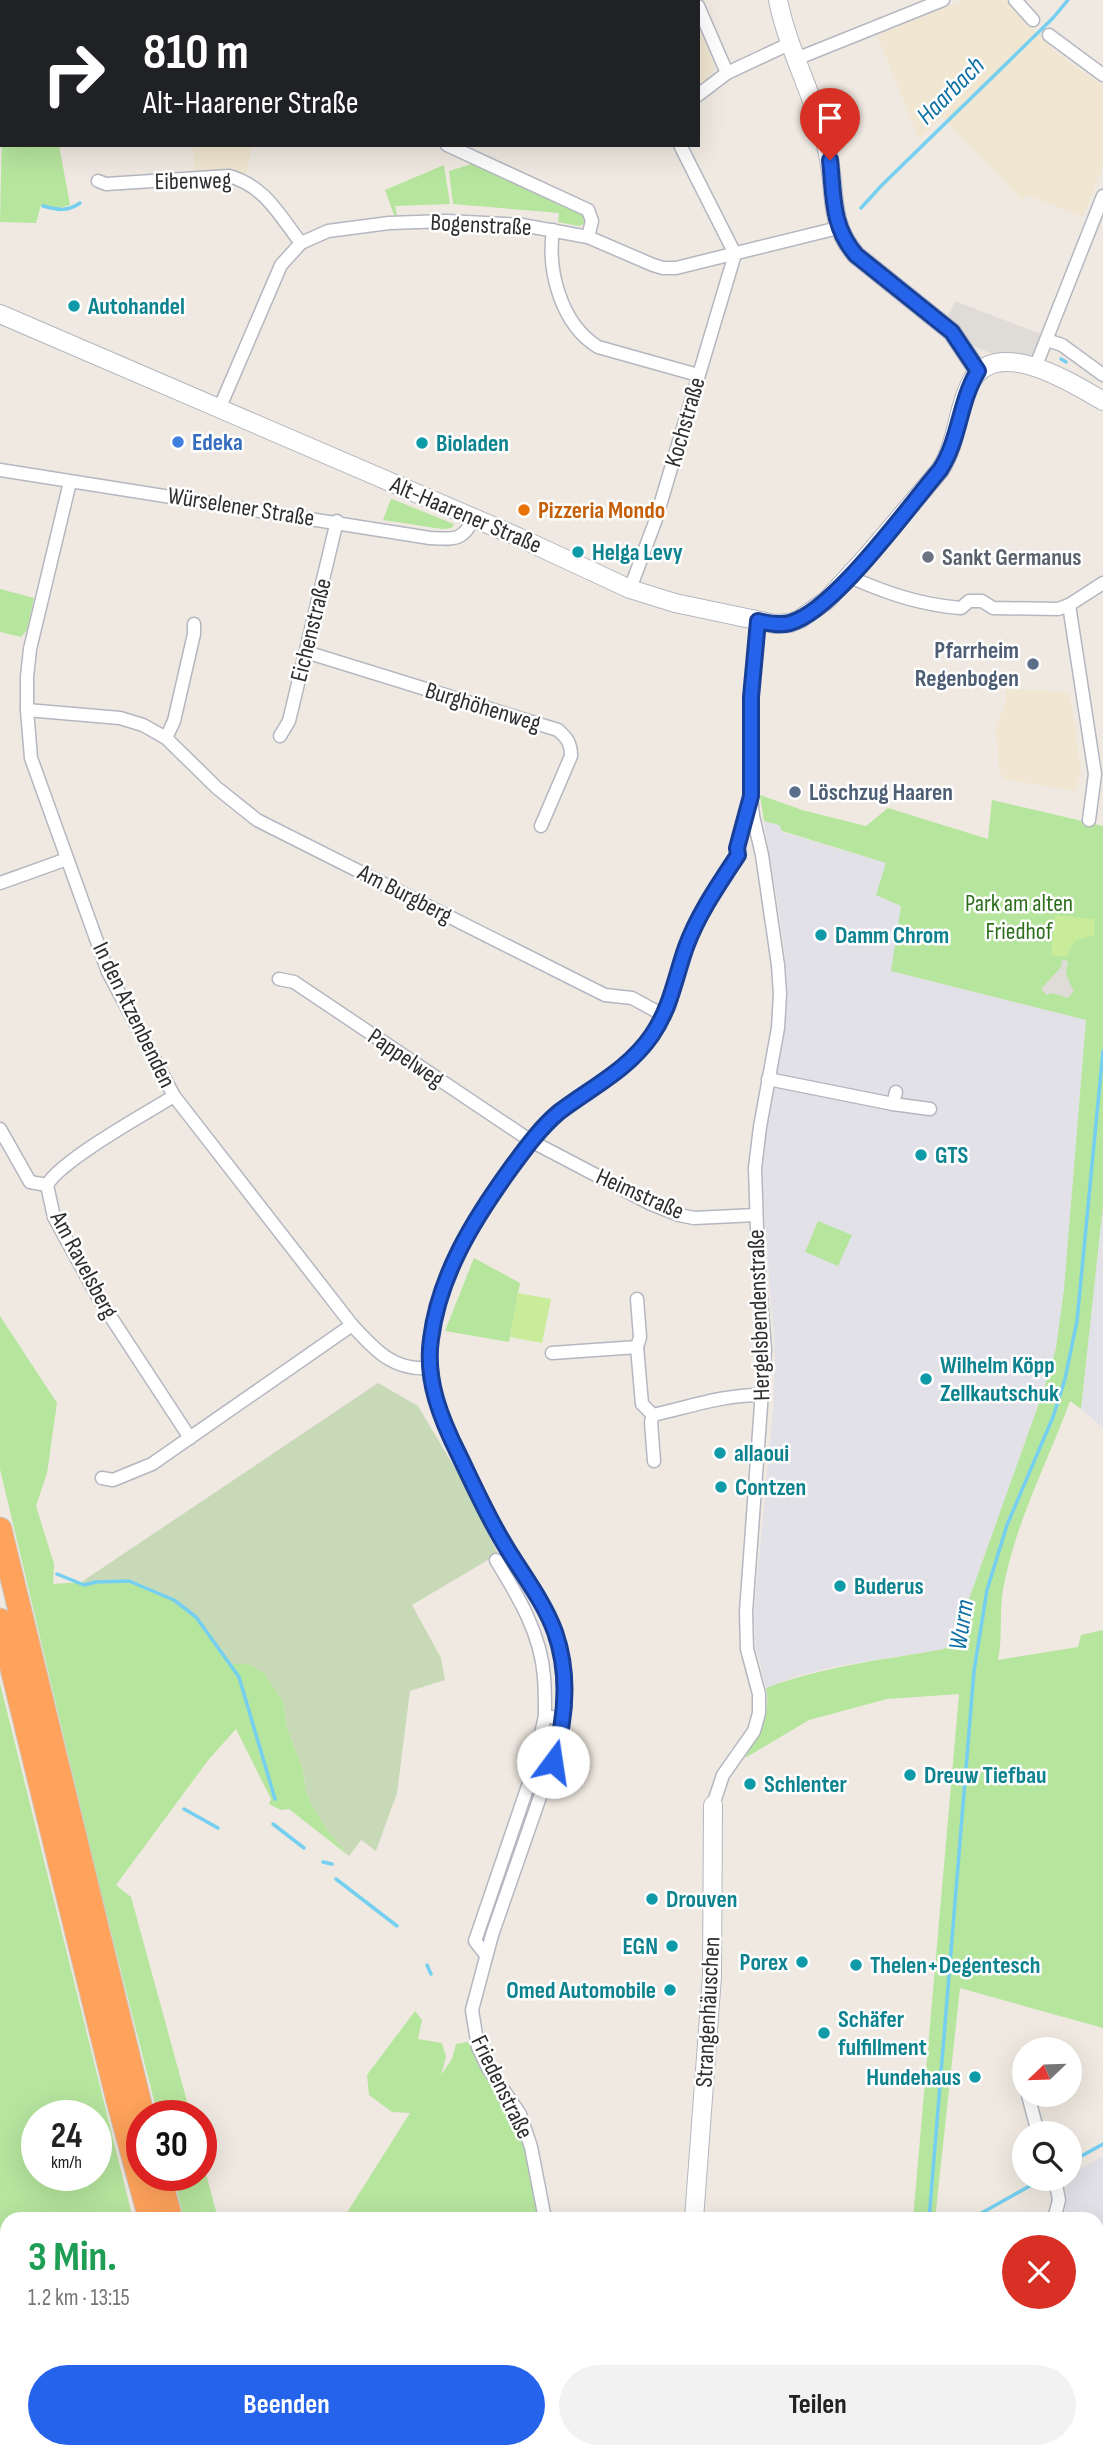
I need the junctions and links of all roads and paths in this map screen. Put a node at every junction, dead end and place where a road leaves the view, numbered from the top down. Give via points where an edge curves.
1 (778, 0) edge
2 (943, 0) edge
3 (1015, 0) edge
4 (700, 10) edge
5 (1033, 20) dead end
6 (1049, 35) dead end
7 (792, 52) junction
8 (727, 73) junction
9 (1103, 75) edge
10 (700, 93) edge
11 (451, 147) edge
12 (681, 147) edge
13 (98, 181) dead end
14 (1103, 196) edge
15 (838, 228) junction
16 (553, 230) junction
17 (587, 237) junction
18 (302, 243) junction
19 (735, 254) junction
20 (0, 314) edge
21 (1047, 340) junction
22 (1035, 368) junction
23 (978, 371) junction
24 (698, 375) junction
25 (1103, 375) edge
26 (1102, 399) edge
27 (219, 407) junction
28 (0, 470) edge
29 (70, 482) junction
30 (473, 519) junction
31 (337, 521) junction
32 (850, 577) junction
33 (1103, 583) edge
34 (630, 589) junction
35 (1069, 605) junction
36 (758, 621) junction
37 (194, 624) dead end
38 (306, 652) junction
39 (27, 710) junction
40 (280, 737) dead end
41 (166, 738) junction
42 (1099, 773) edge
43 (751, 796) junction
44 (1089, 820) dead end
45 (541, 826) dead end
46 (738, 855) junction
47 (762, 855) junction
48 (67, 859) junction
49 (0, 883) edge
50 (279, 979) dead end
51 (665, 1016) junction
52 (768, 1079) junction
53 (174, 1096) junction
54 (930, 1110) dead end
55 (0, 1129) edge
56 (531, 1141) junction
57 (47, 1185) junction
58 (756, 1215) junction
59 (636, 1299) dead end
60 (352, 1325) junction
61 (637, 1348) junction
62 (552, 1353) dead end
63 (430, 1368) junction
64 (763, 1395) junction
65 (653, 1415) junction
66 (190, 1438) junction
67 (654, 1461) dead end
68 (102, 1478) dead end
69 (0, 1529) edge
70 (496, 1560) dead end
71 (10, 1617) edge
72 (545, 1716) junction
73 (563, 1718) junction
74 (713, 1805) joint
75 (486, 1955) junction
76 (139, 2100) edge
77 (163, 2191) edge
78 (1057, 2191) edge
79 (148, 2212) edge
80 (169, 2212) edge
81 (544, 2212) edge
82 (695, 2212) edge
83 (1056, 2212) edge

1 - 7 main road
2 - 7 street
3 - 5 street
4 - 8 street
6 - 9 street
7 - 8 street
7 - 15 main road via 822,126
8 - 10 street
11 - 17 street via 588,210 592,221
12 - 19 street
13 - 18 street, Eibenweg via 229,176 246,181 261,192
14 - 21 street
15 - 19 street, Bogenstraße
15 - 23 main road via 856,255 952,332
16 - 17 street, Bogenstraße
16 - 18 street, Bogenstraße via 482,222 420,222 328,231
16 - 24 street via 553,276 564,306 586,338 598,347
17 - 19 street, Bogenstraße via 663,268
18 - 27 street, Bogenstraße via 273,279
19 - 24 street, Kochstraße
20 - 27 main road, Alt-Haarener Straße
21 - 22 street
21 - 25 street via 1062,345
22 - 23 main road via 1003,361
22 - 26 main road
23 - 32 main road, Alt-Haarener Straße via 940,470
24 - 34 street, Kochstraße via 655,523
27 - 30 main road, Alt-Haarener Straße
28 - 29 street, Würselener Straße
29 - 31 street, Würselener Straße
29 - 39 street, In den Atzenbenden via 30,649
30 - 31 street, Würselener Straße via 464,534 451,539
30 - 34 main road, Alt-Haarener Straße
31 - 38 street, Eichenstraße
32 - 35 street via 931,606 961,608 969,601 982,601 993,608 1043,611
32 - 36 main road, Alt-Haarener Straße via 800,619 780,624
33 - 35 street
34 - 36 main road, Alt-Haarener Straße
35 - 42 street
36 - 43 street, Friedenstraße via 751,697
37 - 41 street via 174,721
38 - 40 street, Eichenstraße via 289,721
38 - 45 street, Burghöhenweg via 558,730 567,737 571,756
39 - 41 street, Am Burgberg via 120,718
39 - 48 street, In den Atzenbenden via 31,758
41 - 51 street, Am Burgberg via 216,788 257,820 605,995 632,998
42 - 44 street
43 - 46 street, Friedenstraße
43 - 47 street, Friedenstraße
46 - 47 street
46 - 51 street, Friedenstraße via 697,922
47 - 52 street, Hergelsbendenstraße via 780,994
48 - 49 street
48 - 53 street, In den Atzenbenden via 108,972
50 - 56 street, Pappelweg via 294,982
51 - 56 street, Friedenstraße via 632,1060 558,1113
52 - 54 street via 895,1098
52 - 58 street, Hergelsbendenstraße via 755,1168
53 - 57 street, Am Ravelsberg via 72,1161
53 - 60 street, In den Atzenbenden
55 - 57 street via 30,1182
56 - 58 street, Heimstraße via 679,1215
56 - 63 street, Friedenstraße via 481,1210 458,1251 431,1338
57 - 66 street, Am Ravelsberg via 54,1217 99,1298
58 - 64 street, Hergelsbendenstraße via 765,1350
59 - 61 street
60 - 63 street, In den Atzenbenden via 378,1354 397,1365
60 - 66 street
61 - 62 street
61 - 65 street via 642,1405
63 - 73 street, Friedenstraße via 447,1431 554,1631 565,1689
64 - 65 street via 724,1398
64 - 74 street, Hergelsbendenstraße via 746,1612 747,1648 759,1713 754,1731 723,1774
65 - 67 street
66 - 68 street via 129,1475
69 - 71 highway via 10,1571
70 - 72 street, Friedenstraße via 524,1608 537,1642
71 - 76 highway
71 - 79 highway via 114,2088
72 - 73 street
72 - 75 street, Friedenstraße via 533,1774 475,1941
73 - 75 street, Friedenstraße via 548,1779
74 - 82 main road, Strangenhäuschen via 712,1990
75 - 81 street, Friedenstraße via 473,2003 474,2032 488,2068 520,2114
77 - 80 highway
78 - 83 street

